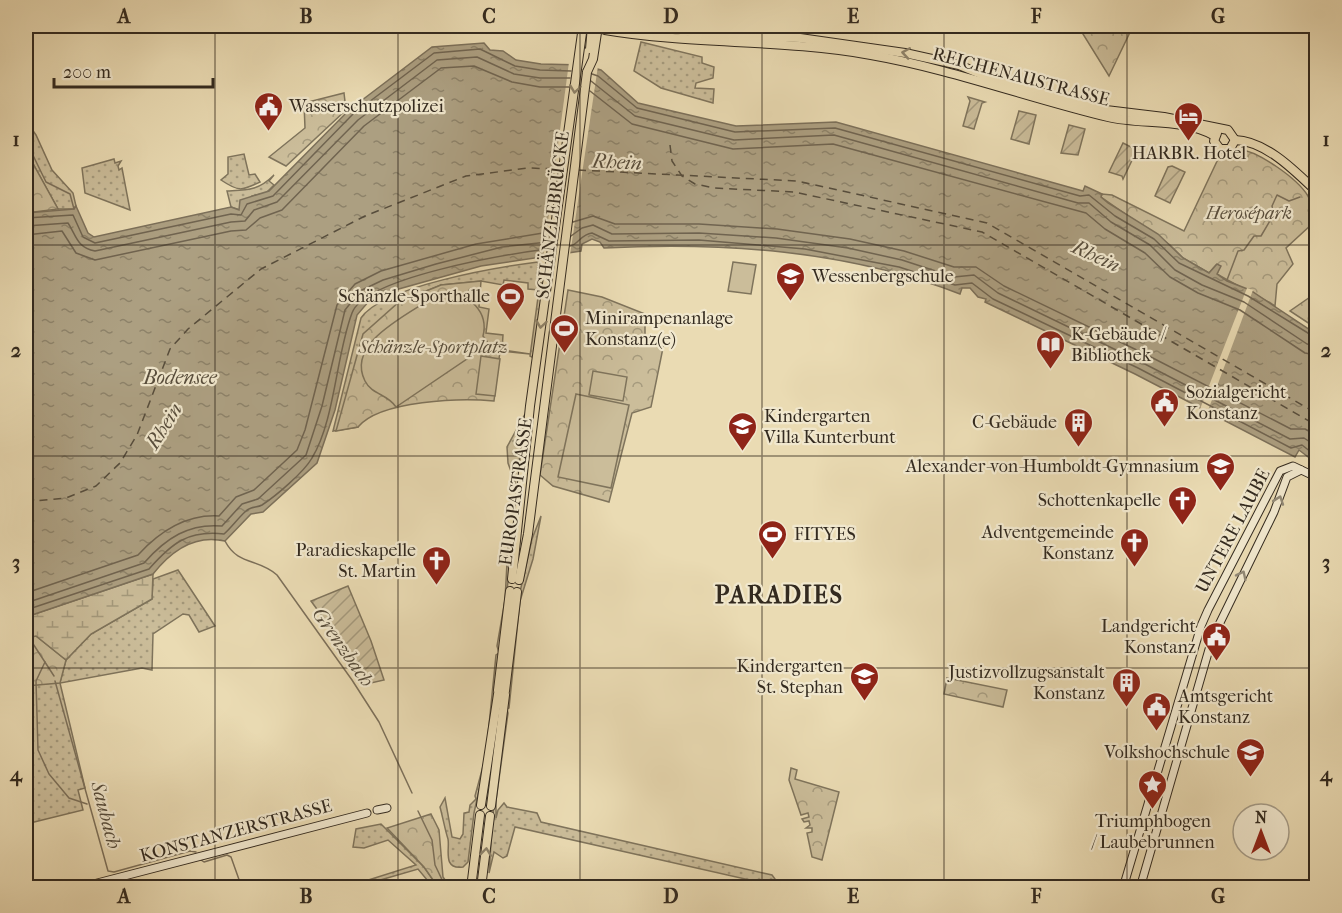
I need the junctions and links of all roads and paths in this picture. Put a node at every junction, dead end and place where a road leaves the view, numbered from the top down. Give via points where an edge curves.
1 (592, 26) edge
2 (636, 26) edge
3 (582, 28) edge
4 (603, 28) edge
5 (964, 67) junction
6 (587, 72) junction
7 (956, 75) junction
8 (1218, 134) junction
9 (1235, 140) junction
10 (1317, 191) edge
11 (530, 406) joint
12 (543, 408) joint
13 (1301, 470) junction
14 (1317, 477) edge
15 (514, 591) dead end
16 (501, 693) junction
17 (481, 805) dead end
18 (491, 806) dead end
19 (387, 808) dead end
20 (377, 810) dead end
21 (367, 813) dead end
22 (480, 815) dead end
23 (490, 816) dead end
24 (78, 888) edge
25 (471, 888) edge
26 (481, 888) edge
27 (1123, 888) edge
28 (1140, 888) edge

1 - 6 main road, SCHÄNZLEBRÜCKE, bridge
5 -> 2 main road, REICHENAUSTRASSE via 905,52 822,40
3 -> 11 main road, SCHÄNZLEBRÜCKE
4 - 6 main road, bridge
4 - 7 main road, REICHENAUSTRASSE via 676,40 831,49
5 - 7 main road
5 - 8 main road, REICHENAUSTRASSE via 1106,110 1164,117
6 - 12 main road, SCHÄNZLEBRÜCKE
7 - 8 main road, REICHENAUSTRASSE via 1104,116
8 - 9 main road via 1230,131
8 - 9 main road via 1216,146 1222,150 1232,147
9 - 10 main road via 1278,158
11 - 12 main road, EUROPASTRASSE via 516,580 529,525
13 - 14 main road
13 - 27 main road, UNTERE LAUBE via 1293,466 1275,478 1201,626
28 -> 13 main road, UNTERE LAUBE via 1212,639 1287,477
15 - 16 main road, EUROPASTRASSE
16 - 17 main road, EUROPASTRASSE
16 - 18 main road, EUROPASTRASSE
19 - 20 main road
21 - 24 main road, KONSTANZERSTRASSE
22 - 25 main road
26 -> 23 main road

